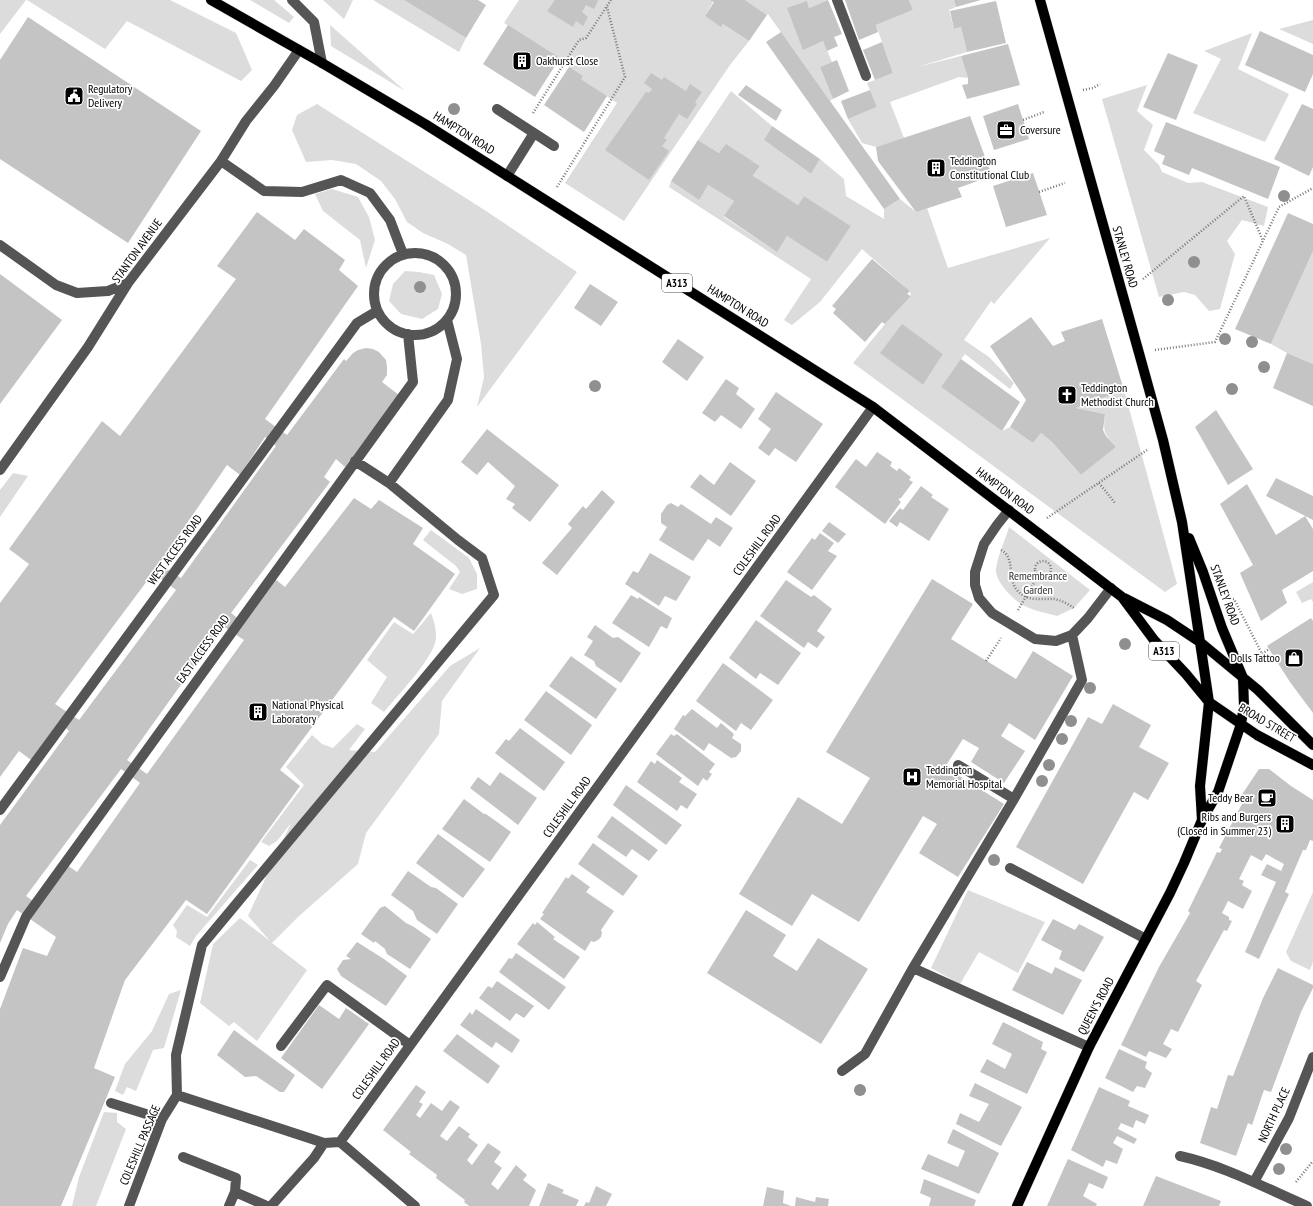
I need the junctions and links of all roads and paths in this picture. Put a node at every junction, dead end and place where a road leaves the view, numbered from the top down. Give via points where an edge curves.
1 (211, 0) edge
2 (292, 0) edge
3 (611, 0) edge
4 (837, 0) edge
5 (1040, 0) edge
6 (607, 7) junction
7 (299, 50) junction
8 (322, 63) junction
9 (866, 76) dead end
10 (497, 109) dead end
11 (1044, 112) dead end
12 (1023, 120) dead end
13 (524, 127) junction
14 (534, 133) junction
15 (554, 146) dead end
16 (220, 161) junction
17 (507, 176) junction
18 (1065, 183) dead end
19 (1313, 188) edge
20 (1039, 192) dead end
21 (548, 202) junction
22 (1263, 241) junction
23 (0, 245) edge
24 (403, 254) junction
25 (1143, 279) dead end
26 (128, 283) junction
27 (377, 311) junction
28 (447, 320) junction
29 (408, 334) junction
30 (1139, 352) junction
31 (873, 407) junction
32 (1163, 440) junction
33 (355, 462) junction
34 (0, 470) edge
35 (389, 483) junction
36 (1099, 483) junction
37 (1115, 503) dead end
38 (1009, 510) junction
39 (1182, 522) junction
40 (1032, 528) junction
41 (986, 542) junction
42 (1036, 574) joint
43 (1111, 588) junction
44 (1122, 597) junction
45 (1088, 618) junction
46 (1072, 635) junction
47 (1200, 642) junction
48 (1243, 678) junction
49 (1209, 702) junction
50 (1241, 724) junction
51 (1313, 745) edge
52 (958, 765) dead end
53 (1313, 765) edge
54 (1014, 799) junction
55 (0, 810) edge
56 (1202, 820) junction
57 (1010, 868) dead end
58 (1146, 939) junction
59 (913, 968) junction
60 (0, 977) edge
61 (410, 1045) junction
62 (282, 1046) dead end
63 (1089, 1047) junction
64 (1313, 1057) edge
65 (842, 1071) dead end
66 (177, 1095) junction
67 (111, 1103) dead end
68 (162, 1119) junction
69 (340, 1142) junction
70 (324, 1143) junction
71 (1180, 1156) dead end
72 (183, 1157) dead end
73 (1313, 1161) edge
74 (1254, 1182) junction
75 (235, 1192) junction
76 (1284, 1196) junction
77 (129, 1206) edge
78 (229, 1206) edge
79 (267, 1206) edge
80 (271, 1206) edge
81 (415, 1206) edge
82 (1017, 1206) edge
83 (1307, 1206) edge

1 - 7 main road, HAMPTON ROAD / A313
2 - 8 street via 314,22
3 - 6 path
4 - 9 street
5 - 30 main road, STANLEY ROAD
6 - 13 path via 586,38 579,40
6 - 21 path via 625,77
7 - 8 main road, HAMPTON ROAD / A313
7 - 16 street, STANTON AVENUE
8 - 17 main road, HAMPTON ROAD / A313
10 - 13 street
11 - 12 path
13 - 14 street
14 - 15 street
14 - 17 street
16 - 24 street via 264,191 302,192 341,180 370,193 390,220
16 - 26 street, STANTON AVENUE
17 - 21 main road, HAMPTON ROAD / A313
18 - 20 path
19 - 22 path via 1279,207
21 - 31 main road, HAMPTON ROAD / A313
22 - 25 path via 1244,196
22 - 30 path via 1215,342
23 - 26 street via 56,285 77,293 108,291
24 - 27 street via 390,261 380,271 375,283
24 - 28 street via 418,253 436,259 447,268 454,281 456,295 454,307
26 - 34 street, STANTON AVENUE via 88,347
27 - 29 street via 385,323 401,333
27 - 55 street, WEST ACCESS ROAD via 357,323
28 - 29 street via 429,333
28 - 35 street via 456,359 448,400
29 - 33 street, EAST ACCESS ROAD via 413,382
30 - 32 main road, STANLEY ROAD
31 - 38 main road, HAMPTON ROAD / A313
31 - 61 street, COLESHILL ROAD
32 - 36 path
32 - 39 main road, STANLEY ROAD
33 - 35 street
33 - 60 street, EAST ACCESS ROAD via 26,916
35 - 66 street via 482,558 494,595 202,945 176,1055
36 - 37 path
36 - 40 path
38 - 40 main road, HAMPTON ROAD / A313
38 - 41 street
39 - 47 main road, STANLEY ROAD
39 - 48 main road, STANLEY ROAD
40 - 43 main road, HAMPTON ROAD / A313
41 - 45 path via 1004,552 1008,558 1017,590 1037,600 1054,599 1065,602
41 - 46 street via 975,572 975,585 979,598 992,613 1035,639 1056,641
42 - 42 path via 1039,562 1047,562 1051,566 1046,577
43 - 44 main road, HAMPTON ROAD / A313
43 - 45 street
44 - 47 main road, HAMPTON ROAD / A313 via 1167,620
44 - 49 main road, HAMPTON ROAD / A313 via 1154,640
45 - 46 street
46 - 54 street via 1082,680
47 - 48 main road, HAMPTON ROAD / A313
47 - 49 main road, STANLEY ROAD
48 - 50 main road, QUEEN'S ROAD via 1244,706
48 - 51 main road, BROAD STREET / A313
49 - 50 main road, BROAD STREET / A313
49 - 56 main road, QUEEN'S ROAD via 1200,786
50 - 53 main road, BROAD STREET / A313
50 - 56 main road, QUEEN'S ROAD via 1222,784
52 - 54 street
54 - 59 street
56 - 58 main road, QUEEN'S ROAD via 1184,863
57 - 58 street
58 - 63 main road, QUEEN'S ROAD
59 - 63 street
59 - 65 street via 865,1054
61 - 62 street via 327,985
61 - 69 street, COLESHILL ROAD
63 - 82 main road, QUEEN'S ROAD
64 - 74 street, NORTH PLACE via 1289,1118
66 - 68 street, COLESHILL PASSAGE
66 - 70 street
67 - 68 street
68 - 77 street, COLESHILL PASSAGE
69 - 70 street
69 - 81 street
70 - 80 street via 314,1158
71 - 74 street
72 - 75 street via 236,1178
73 - 76 path
74 - 76 street
75 - 78 street
75 - 79 street
76 - 83 street

